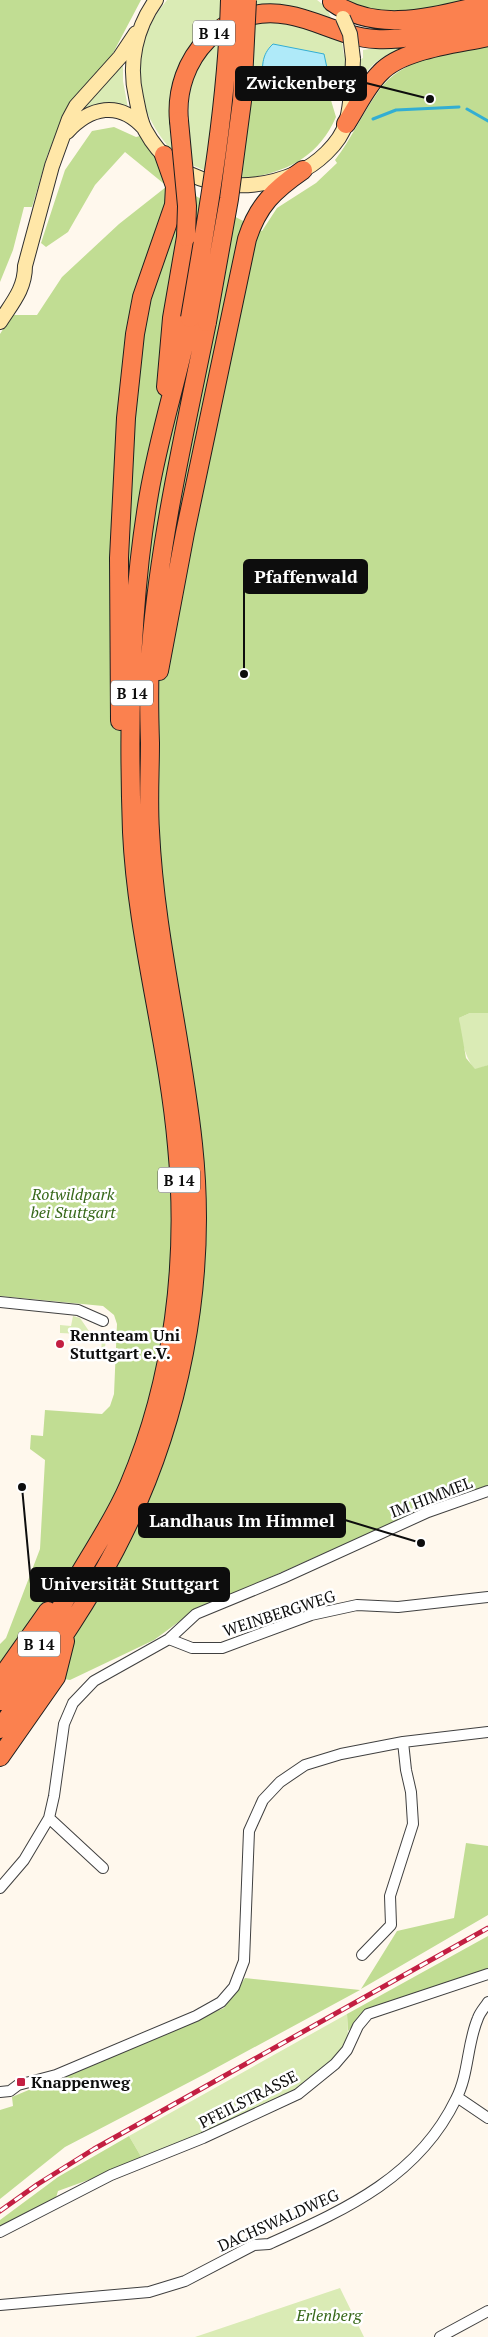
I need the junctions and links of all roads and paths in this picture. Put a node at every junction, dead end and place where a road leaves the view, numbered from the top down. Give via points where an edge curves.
1 (156, 0) edge
2 (230, 0) edge
3 (247, 0) edge
4 (331, 1) edge
5 (488, 4) edge
6 (488, 20) edge
7 (140, 26) junction
8 (488, 37) edge
9 (346, 124) junction
10 (144, 128) junction
11 (63, 137) junction
12 (164, 155) junction
13 (303, 170) junction
14 (1, 321) edge
15 (163, 426) junction
16 (150, 746) junction
17 (132, 800) junction
18 (0, 1302) edge
19 (103, 1321) dead end
20 (488, 1491) edge
21 (74, 1584) junction
22 (488, 1597) edge
23 (67, 1631) junction
24 (170, 1639) junction
25 (0, 1678) edge
26 (0, 1701) edge
27 (0, 1729) edge
28 (488, 1732) edge
29 (403, 1742) junction
30 (0, 1757) edge
31 (49, 1818) junction
32 (103, 1868) dead end
33 (0, 1888) edge
34 (362, 1955) dead end
35 (488, 1974) edge
36 (488, 2002) edge
37 (0, 2092) edge
38 (457, 2097) junction
39 (488, 2118) edge
40 (0, 2232) edge
41 (0, 2305) edge
42 (488, 2311) edge
43 (440, 2337) edge

1 - 7 main road
2 - 15 highway, bridge via 224,101 215,169 190,318
3 - 16 highway, bridge via 242,101 229,199 166,525 151,646
4 - 5 highway via 355,14 390,21 411,20
4 - 9 main road, bridge via 350,34 354,59
6 - 15 highway, B 14, bridge via 378,39 356,37 282,14 261,13 236,20 212,34 190,60 181,85 179,121 187,206 186,237 169,345
7 - 10 main road via 133,81
7 - 11 main road via 120,57 74,110
8 - 9 highway, B 14 via 411,55 390,65 373,80
9 - 13 main road, B 14 via 330,148
10 - 11 main road via 124,112 103,111 81,118
10 - 12 main road
11 - 14 main road via 25,266 16,276
12 - 13 main road via 190,174 224,185 270,184
12 - 17 highway via 175,186 174,205 147,279 137,325 126,418 121,512 121,755 126,791
13 - 16 highway, B 14 via 278,189 260,209 244,248 172,598
15 - 17 highway, B 14 via 145,521 133,640
16 - 23 highway, B 14 via 150,830 155,891 196,1174 197,1225 192,1292 183,1358 156,1456 116,1549
17 - 21 highway, B 14 via 137,892 177,1145 181,1211 179,1276 169,1352 146,1439 129,1487
18 - 19 street via 78,1310
20 - 24 street, IM HIMMEL via 428,1512 196,1614
21 - 25 highway, B 14 via 66,1584
21 - 26 highway, B 14 via 43,1638
22 - 24 street, WEINBERGWEG via 398,1607 357,1605 312,1615 222,1648 192,1648
23 - 27 highway, B 14
23 - 30 highway, B 14 via 56,1677
24 - 31 street, IM HIMMEL via 94,1681 73,1703 64,1724
28 - 29 street
29 - 34 street via 413,1824 390,1896 391,1925
29 - 37 street via 305,1765 280,1782 264,1800 250,1831 244,1960 234,1987 221,2002 196,2016 56,2076
31 - 32 street
31 - 33 street via 24,1860
35 - 40 street, PFEILSTRASSE via 368,2014 335,2064 298,2094 204,2138 111,2175
36 - 38 street, DACHSWALDWEG via 478,2018
38 - 39 street
38 - 41 street, DACHSWALDWEG via 424,2148 393,2178 326,2218 269,2244 254,2245 185,2281 149,2292
42 - 43 street

